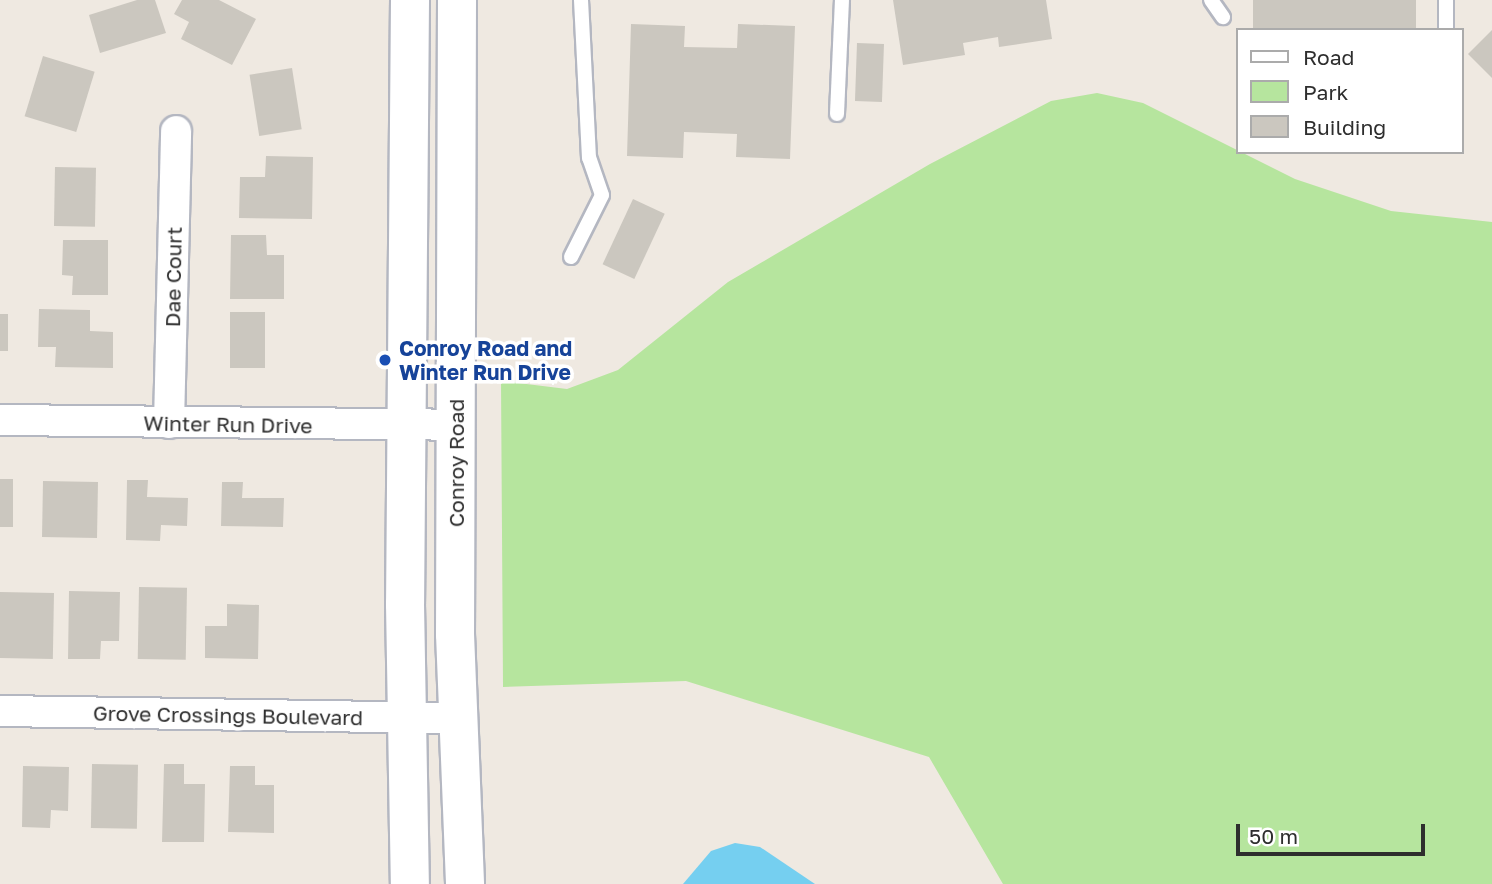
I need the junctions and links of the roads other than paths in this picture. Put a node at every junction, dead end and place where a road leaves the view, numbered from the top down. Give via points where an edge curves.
1 (410, 0) edge
2 (457, 0) edge
3 (581, 0) edge
4 (842, 0) edge
5 (1211, 0) edge
6 (1446, 0) edge
7 (1223, 17) dead end
8 (1446, 28) dead end
9 (837, 114) dead end
10 (176, 131) dead end
11 (570, 257) dead end
12 (0, 420) edge
13 (169, 423) junction
14 (456, 425) junction
15 (407, 426) junction
16 (0, 711) edge
17 (405, 718) junction
18 (456, 718) junction
19 (410, 884) edge
20 (465, 884) edge

1 - 15 main road
2 - 14 main road, Conroy Road
3 - 11 lane via 589,158 602,195
4 - 9 lane
5 - 7 lane
6 - 8 lane
10 - 13 street, Dae Court
12 - 13 street, Winter Run Drive
13 - 15 street, Winter Run Drive
14 - 15 street, Winter Run Drive
14 - 18 main road, Conroy Road
15 - 17 main road
16 - 17 street, Grove Crossings Boulevard
17 - 18 street, Grove Crossings Boulevard
17 - 19 main road
18 - 20 main road, Conroy Road

